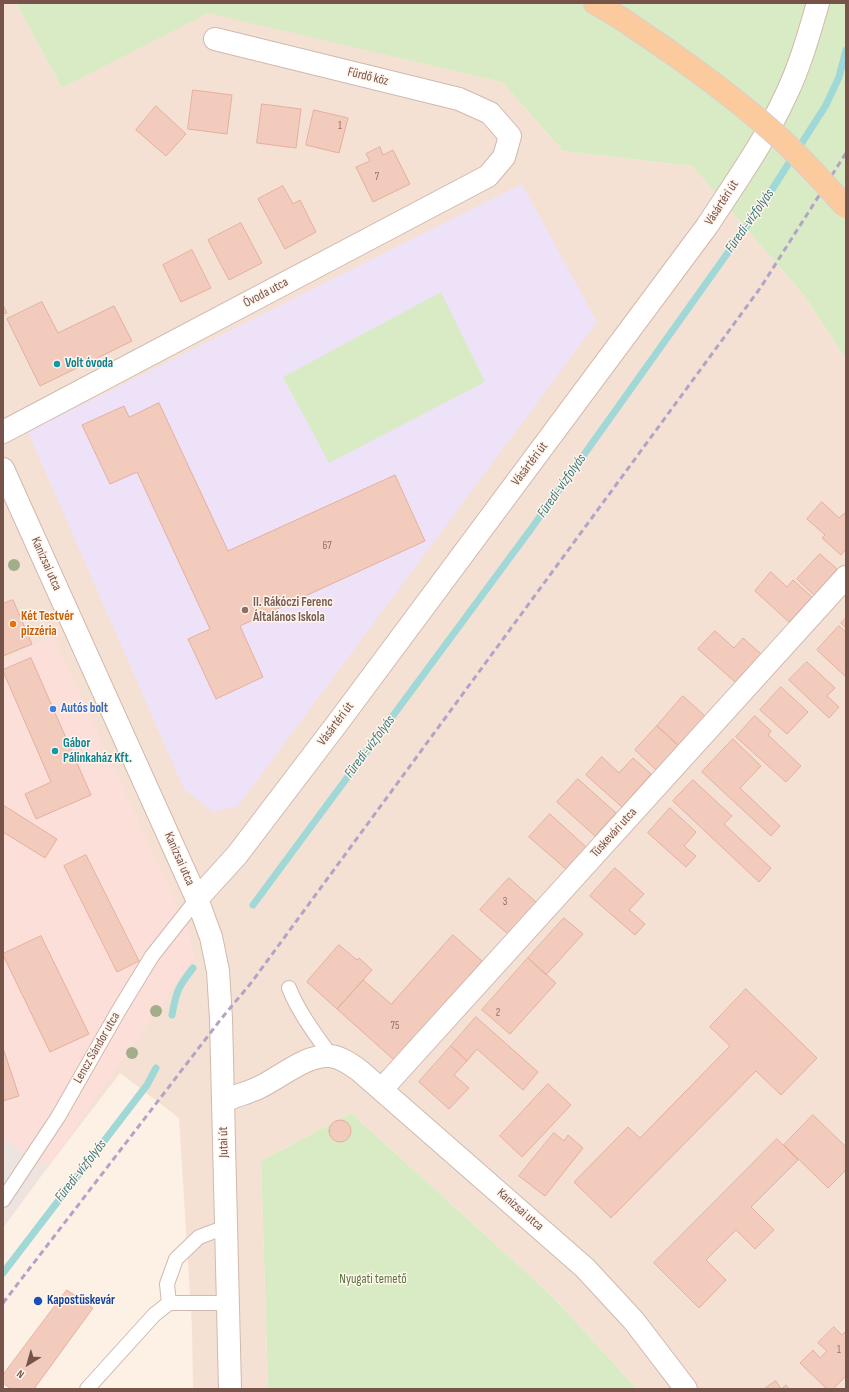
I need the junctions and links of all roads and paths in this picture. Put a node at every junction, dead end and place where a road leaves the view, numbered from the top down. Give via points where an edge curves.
1 (595, 3) edge
2 (818, 3) edge
3 (215, 39) dead end
4 (510, 136) joint
5 (846, 207) edge
6 (3, 432) edge
7 (3, 469) edge
8 (846, 577) edge
9 (197, 899) junction
10 (289, 988) dead end
11 (331, 1056) junction
12 (382, 1089) junction
13 (224, 1100) junction
14 (3, 1200) edge
15 (226, 1227) junction
16 (169, 1303) junction
17 (228, 1303) junction
18 (87, 1389) edge
19 (230, 1389) edge
20 (686, 1389) edge

1 - 5 main road, bridge via 666,49 752,113 812,168
2 - 9 street, Vásártéri út via 806,46 786,95 754,154 707,226 353,702 237,855
3 - 4 street, Fürdő köz via 458,99 490,113
4 - 6 street, Óvoda utca via 504,157 488,176
7 - 9 street, Kanizsai utca
8 - 12 street, Tüskevári utca
9 - 13 street, Jutai út via 211,937 218,971
9 - 14 lane, Lencz Sándor utca via 152,956 58,1117
10 - 11 lane via 309,1026
11 - 12 street, Kanizsai utca via 345,1061
11 - 13 street via 307,1060 258,1088
12 - 20 street, Kanizsai utca via 585,1268 634,1321
13 - 15 street, Jutai út
15 - 16 lane via 199,1237 176,1259 167,1284
15 - 17 street, Jutai út
16 - 17 lane
16 - 18 lane via 154,1315
17 - 19 street, Jutai út

